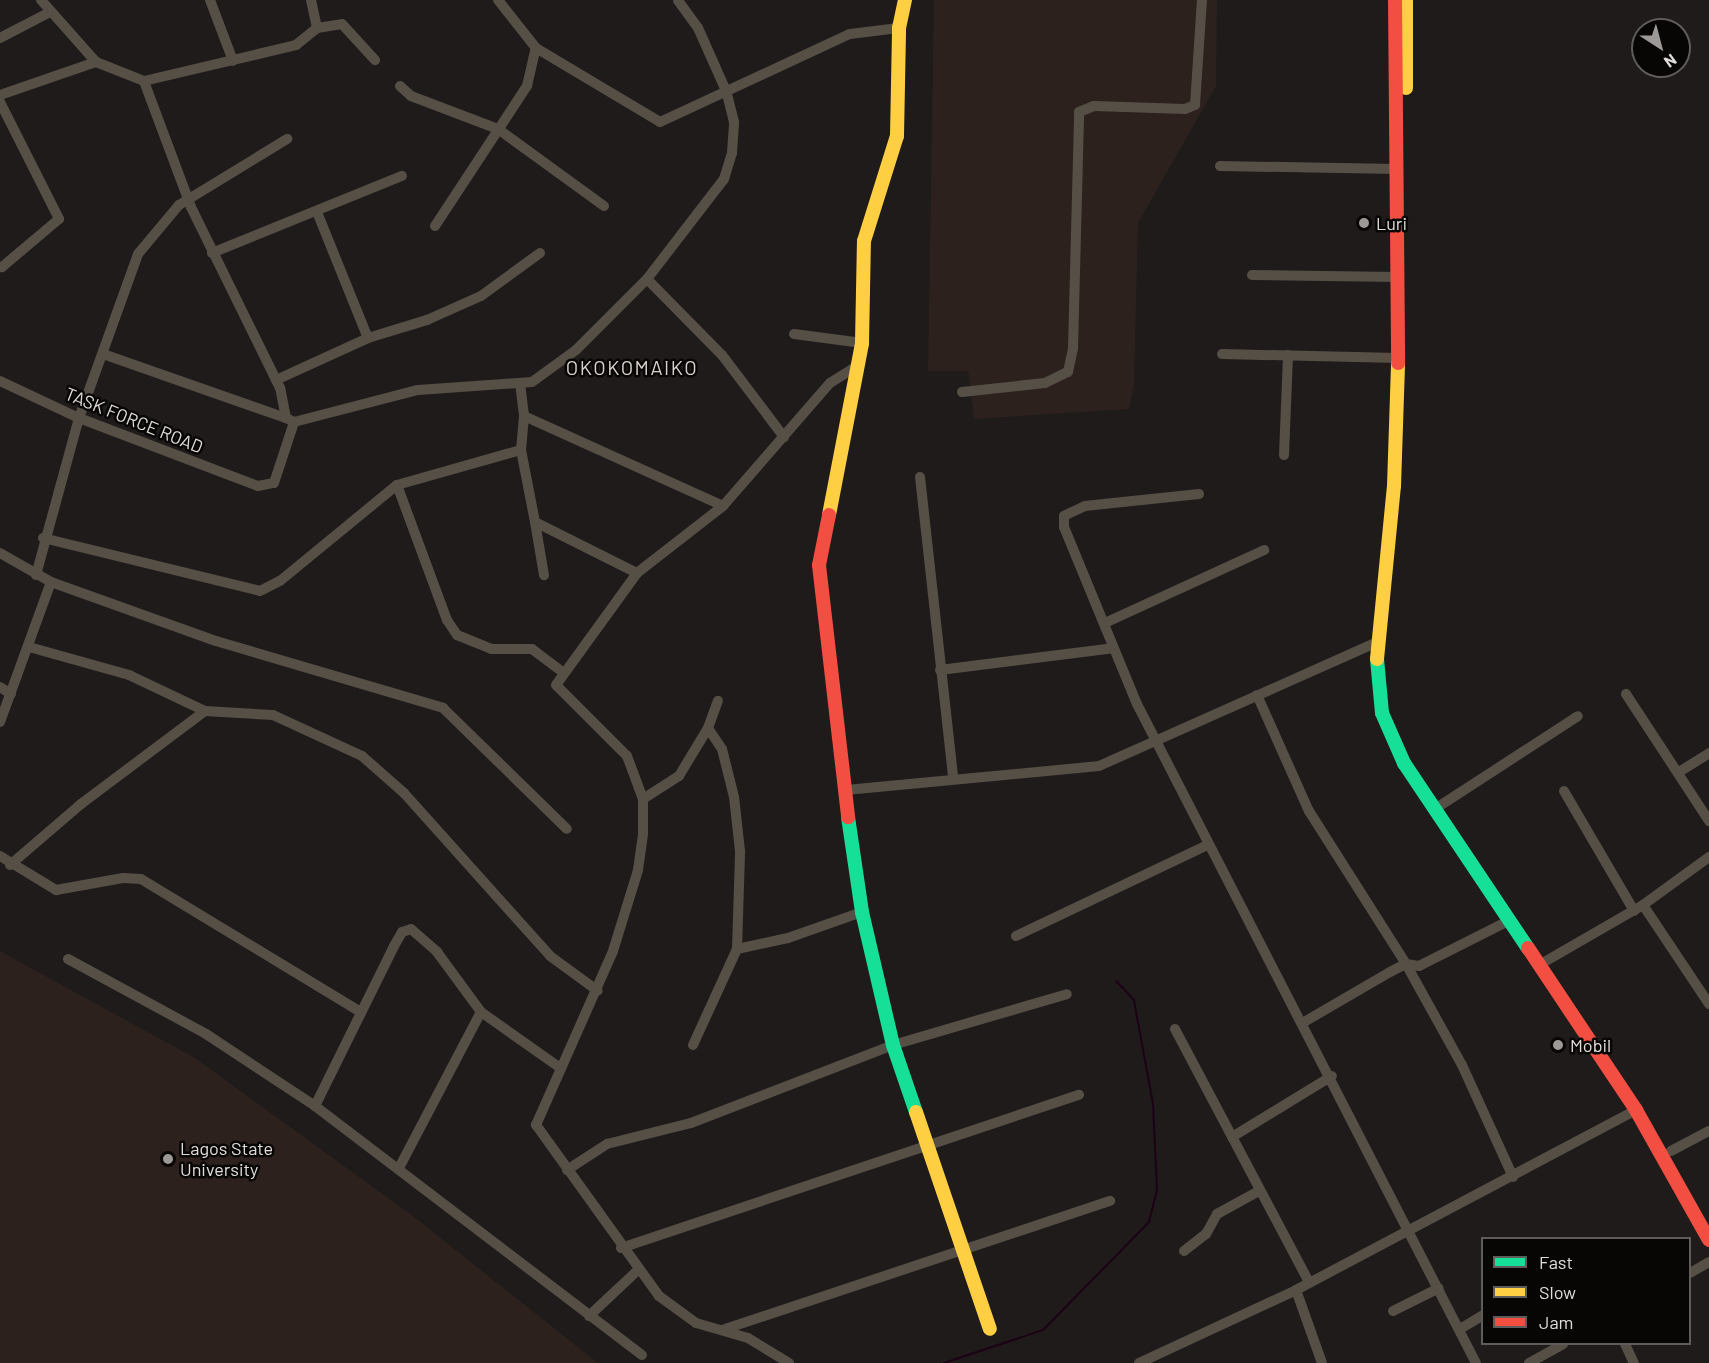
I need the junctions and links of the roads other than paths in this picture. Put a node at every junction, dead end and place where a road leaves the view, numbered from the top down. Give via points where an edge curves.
1 (41, 0) edge
2 (210, 0) edge
3 (311, 0) edge
4 (498, 0) edge
5 (678, 0) edge
6 (905, 0) edge
7 (1202, 0) edge
8 (1395, 0) edge
9 (1406, 0) edge
10 (48, 13) junction
11 (317, 28) junction
12 (898, 28) junction
13 (0, 38) edge
14 (536, 48) junction
15 (375, 60) dead end
16 (96, 62) junction
17 (233, 62) junction
18 (144, 81) junction
19 (400, 86) dead end
20 (727, 93) junction
21 (0, 94) edge
22 (0, 102) edge
23 (498, 129) junction
24 (287, 139) dead end
25 (1220, 166) dead end
26 (1397, 169) junction
27 (402, 176) dead end
28 (188, 199) junction
29 (604, 206) dead end
30 (317, 212) junction
31 (435, 225) dead end
32 (212, 253) junction
33 (540, 253) dead end
34 (2, 267) dead end
35 (1252, 275) dead end
36 (1398, 277) junction
37 (647, 279) junction
38 (794, 334) dead end
39 (368, 338) junction
40 (862, 343) junction
41 (103, 354) junction
42 (1222, 354) dead end
43 (1288, 355) junction
44 (1398, 358) junction
45 (857, 366) junction
46 (276, 380) junction
47 (0, 381) edge
48 (520, 383) junction
49 (962, 392) dead end
50 (524, 416) junction
51 (79, 418) junction
52 (290, 420) junction
53 (784, 436) junction
54 (521, 450) junction
55 (1284, 455) dead end
56 (920, 477) dead end
57 (397, 485) junction
58 (1199, 494) dead end
59 (723, 506) junction
60 (535, 522) junction
61 (43, 538) junction
62 (1264, 550) dead end
63 (0, 554) edge
64 (638, 573) junction
65 (36, 575) junction
66 (544, 575) dead end
67 (51, 582) junction
68 (1107, 622) junction
69 (1375, 643) junction
70 (29, 647) junction
71 (1113, 648) junction
72 (940, 670) junction
73 (562, 672) junction
74 (0, 687) edge
75 (11, 694) junction
76 (1626, 694) dead end
77 (1257, 695) junction
78 (718, 701) dead end
79 (205, 711) junction
80 (1578, 716) dead end
81 (0, 722) edge
82 (708, 728) junction
83 (1160, 741) junction
84 (1709, 753) edge
85 (1679, 772) junction
86 (953, 777) junction
87 (846, 790) junction
88 (1564, 791) dead end
89 (643, 799) junction
90 (1442, 806) junction
91 (1709, 821) edge
92 (567, 829) dead end
93 (1208, 845) junction
94 (0, 856) edge
95 (1709, 856) edge
96 (10, 865) junction
97 (1638, 908) junction
98 (862, 912) junction
99 (1508, 921) junction
100 (1016, 936) dead end
101 (737, 949) junction
102 (68, 959) dead end
103 (1546, 961) junction
104 (1406, 964) junction
105 (598, 991) junction
106 (1067, 994) dead end
107 (1708, 1006) edge
108 (361, 1012) junction
109 (481, 1012) junction
110 (1304, 1022) junction
111 (1175, 1029) dead end
112 (693, 1045) dead end
113 (893, 1045) junction
114 (559, 1067) junction
115 (1332, 1076) junction
116 (1079, 1095) dead end
117 (315, 1106) junction
118 (1636, 1110) junction
119 (1709, 1131) edge
120 (1232, 1137) junction
121 (926, 1146) junction
122 (1671, 1151) junction
123 (399, 1168) junction
124 (567, 1170) junction
125 (1513, 1177) junction
126 (1257, 1191) junction
127 (1110, 1201) dead end
128 (1709, 1225) edge
129 (1408, 1229) junction
130 (1709, 1240) edge
131 (621, 1248) junction
132 (961, 1251) junction
133 (1184, 1251) dead end
134 (1709, 1262) edge
135 (638, 1270) junction
136 (1691, 1272) edge
137 (1308, 1280) junction
138 (1439, 1288) junction
139 (1296, 1290) junction
140 (1393, 1311) dead end
141 (589, 1316) junction
142 (1481, 1317) edge
143 (725, 1329) junction
144 (990, 1329) dead end
145 (1460, 1329) junction
146 (1561, 1345) edge
147 (1625, 1345) edge
148 (642, 1355) dead end
149 (789, 1363) edge
150 (1139, 1363) edge
151 (1322, 1363) edge
152 (1476, 1363) edge
153 (1528, 1363) edge
154 (1634, 1363) edge

1 - 10 street
2 - 17 street
3 - 11 street
4 - 14 street
5 - 20 street via 698,28
6 - 12 street
7 - 49 street via 1195,105 1185,109 1094,106 1079,112 1073,348 1068,372 1059,380 1035,385
8 - 26 street
9 - 90 street via 1404,486 1384,643 1384,682 1401,744
10 - 13 street
10 - 16 street
11 - 15 street via 342,24
11 - 17 street via 296,45
12 - 20 street via 850,34
12 - 40 street via 897,136 864,241
14 - 20 street via 660,122
14 - 23 street via 527,86
16 - 18 street
16 - 21 street
17 - 18 street
18 - 28 street
19 - 23 street via 411,96
20 - 37 street via 734,122 724,179
22 - 34 street via 59,219
23 - 29 street
23 - 31 street
24 - 28 street
25 - 26 street
26 - 36 street
27 - 30 street
28 - 32 street
28 - 41 street via 138,254
30 - 32 street
30 - 39 street
32 - 46 street
33 - 39 street via 481,296 427,320
35 - 36 street
36 - 44 street
37 - 48 street via 562,363 532,382
37 - 53 street via 722,355
38 - 40 street
39 - 46 street
40 - 45 street
41 - 51 street
41 - 52 street
42 - 43 street
43 - 44 street
43 - 55 street
44 - 69 street via 1395,486
45 - 53 street via 830,382
45 - 87 street via 819,565 833,719
46 - 52 street
47 - 51 street, TASK FORCE ROAD
48 - 50 street
48 - 52 street via 418,390
50 - 54 street
50 - 59 street
51 - 52 street, TASK FORCE ROAD via 258,486 274,483
51 - 61 street
53 - 59 street
54 - 57 street
54 - 60 street
56 - 72 street
57 - 61 street via 280,581 260,591
57 - 73 street via 447,620 457,634 491,649 532,650
58 - 68 street via 1085,506 1064,516 1069,539
59 - 64 street
60 - 64 street
60 - 66 street
61 - 65 street
62 - 68 street
63 - 65 street
64 - 73 street
65 - 67 street
67 - 70 street
67 - 92 street via 216,641 443,708
68 - 71 street
69 - 77 street
69 - 99 street via 1376,683 1396,747
70 - 75 street
70 - 79 street via 129,675
71 - 72 street
71 - 83 street via 1137,704
72 - 86 street
73 - 89 street via 556,685 560,692 627,756
74 - 75 street
75 - 81 street
76 - 85 street
77 - 83 street
77 - 104 street via 1310,811
78 - 82 street
79 - 96 street via 81,804
79 - 105 street via 273,715 362,756 404,793 549,956
80 - 90 street
82 - 89 street via 679,776
82 - 101 street via 722,749 734,797 740,851
83 - 86 street via 1099,766
83 - 93 street
84 - 85 street
85 - 91 street
86 - 87 street
87 - 98 street
88 - 97 street
89 - 105 street via 638,870
90 - 103 street
93 - 100 street
93 - 110 street
94 - 96 street
95 - 97 street
96 - 108 street via 56,890 123,878 141,879
97 - 103 street
97 - 107 street
98 - 101 street via 788,938
98 - 113 street
99 - 104 street via 1419,966
99 - 118 street
101 - 112 street
102 - 117 street via 206,1034
103 - 122 street
104 - 110 street
104 - 125 street via 1462,1065
105 - 114 street
106 - 113 street
108 - 109 street via 398,939 411,929 437,952
108 - 117 street
109 - 114 street
109 - 123 street
110 - 115 street
111 - 120 street
113 - 121 street
113 - 124 street via 691,1123 607,1144
114 - 124 street via 536,1125
115 - 120 street
115 - 129 street
116 - 121 street
117 - 123 street
118 - 125 street
118 - 130 street
119 - 122 street
120 - 126 street
121 - 131 street
121 - 132 street
122 - 128 street
123 - 141 street
124 - 131 street
125 - 129 street
126 - 133 street via 1217,1214 1206,1234
126 - 137 street
127 - 132 street
129 - 137 street
129 - 138 street
131 - 135 street
132 - 143 street
132 - 144 street
134 - 136 street
135 - 141 street
135 - 143 street via 678,1311 696,1323
137 - 139 street
138 - 140 street
138 - 145 street
139 - 150 street
139 - 151 street
141 - 148 street
142 - 145 street
143 - 149 street
145 - 152 street
146 - 153 street
147 - 154 street

